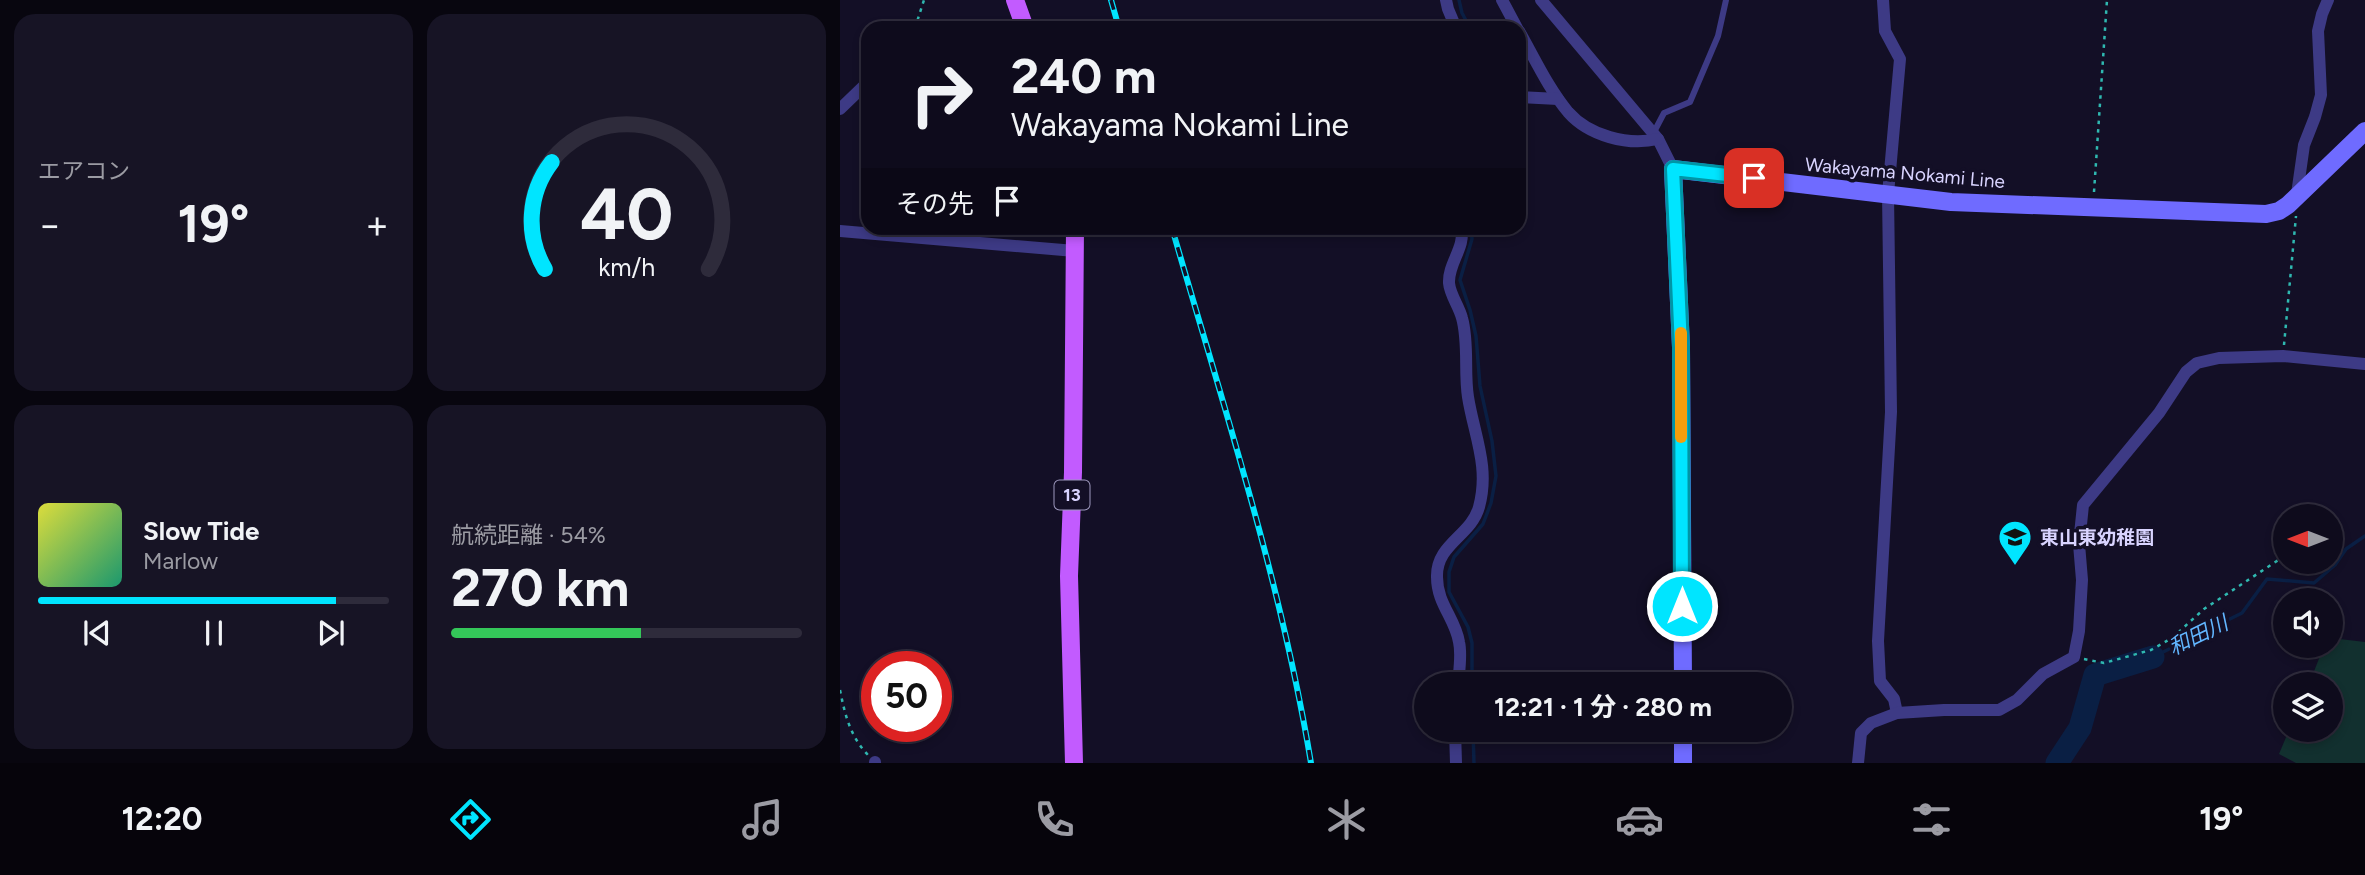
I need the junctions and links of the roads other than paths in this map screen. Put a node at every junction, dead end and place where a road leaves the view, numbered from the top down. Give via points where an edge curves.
1 (1016, 0) edge
2 (1446, 0) edge
3 (1502, 0) edge
4 (1541, 0) edge
5 (1726, 0) edge
6 (1884, 0) edge
7 (2328, 0) edge
8 (1023, 21) edge
9 (1453, 21) edge
10 (1513, 21) edge
11 (1526, 44) edge
12 (861, 89) edge
13 (1526, 97) edge
14 (1558, 99) junction
15 (840, 109) edge
16 (2365, 131) edge
17 (1656, 136) junction
18 (1673, 169) junction
19 (1888, 194) junction
20 (2297, 194) junction
21 (840, 231) edge
22 (861, 233) edge
23 (887, 235) edge
24 (1075, 235) edge
25 (1463, 235) edge
26 (1075, 251) junction
27 (2365, 364) edge
28 (1459, 672) edge
29 (1683, 672) edge
30 (1897, 713) junction
31 (1455, 742) edge
32 (1683, 742) edge
33 (1074, 763) edge
34 (1456, 763) edge
35 (1683, 763) edge
36 (1858, 763) edge

1 - 8 main road
2 - 9 street
3 - 10 street
4 - 17 street
5 - 17 lane via 1718,36 1690,102 1664,113
6 - 19 street via 1885,31 1900,59
7 - 20 street via 2318,31 2321,95 2304,145
11 - 14 street
12 - 15 street
13 - 14 street
14 - 17 street via 1581,123 1614,140 1630,142
16 - 20 main road, Wakayama Nokami Line
17 - 18 street
18 - 19 main road, Wakayama Nokami Line
18 - 29 main road via 1681,347
19 - 20 main road, Wakayama Nokami Line via 1951,202 2266,214 2279,211
19 - 30 street via 1891,412 1878,641 1880,681 1894,699
21 - 22 street
23 - 26 street
24 - 26 main road, 13
25 - 28 street via 1449,281 1463,319 1468,397 1482,453 1483,485 1479,509 1440,555 1436,576 1440,600 1460,641
26 - 33 main road, 13 via 1069,576
27 - 30 street via 2283,356 2197,363 2082,505 2082,580 2074,657 2043,674 1999,709
30 - 36 street via 1871,723 1861,733
31 - 34 street
32 - 35 main road

